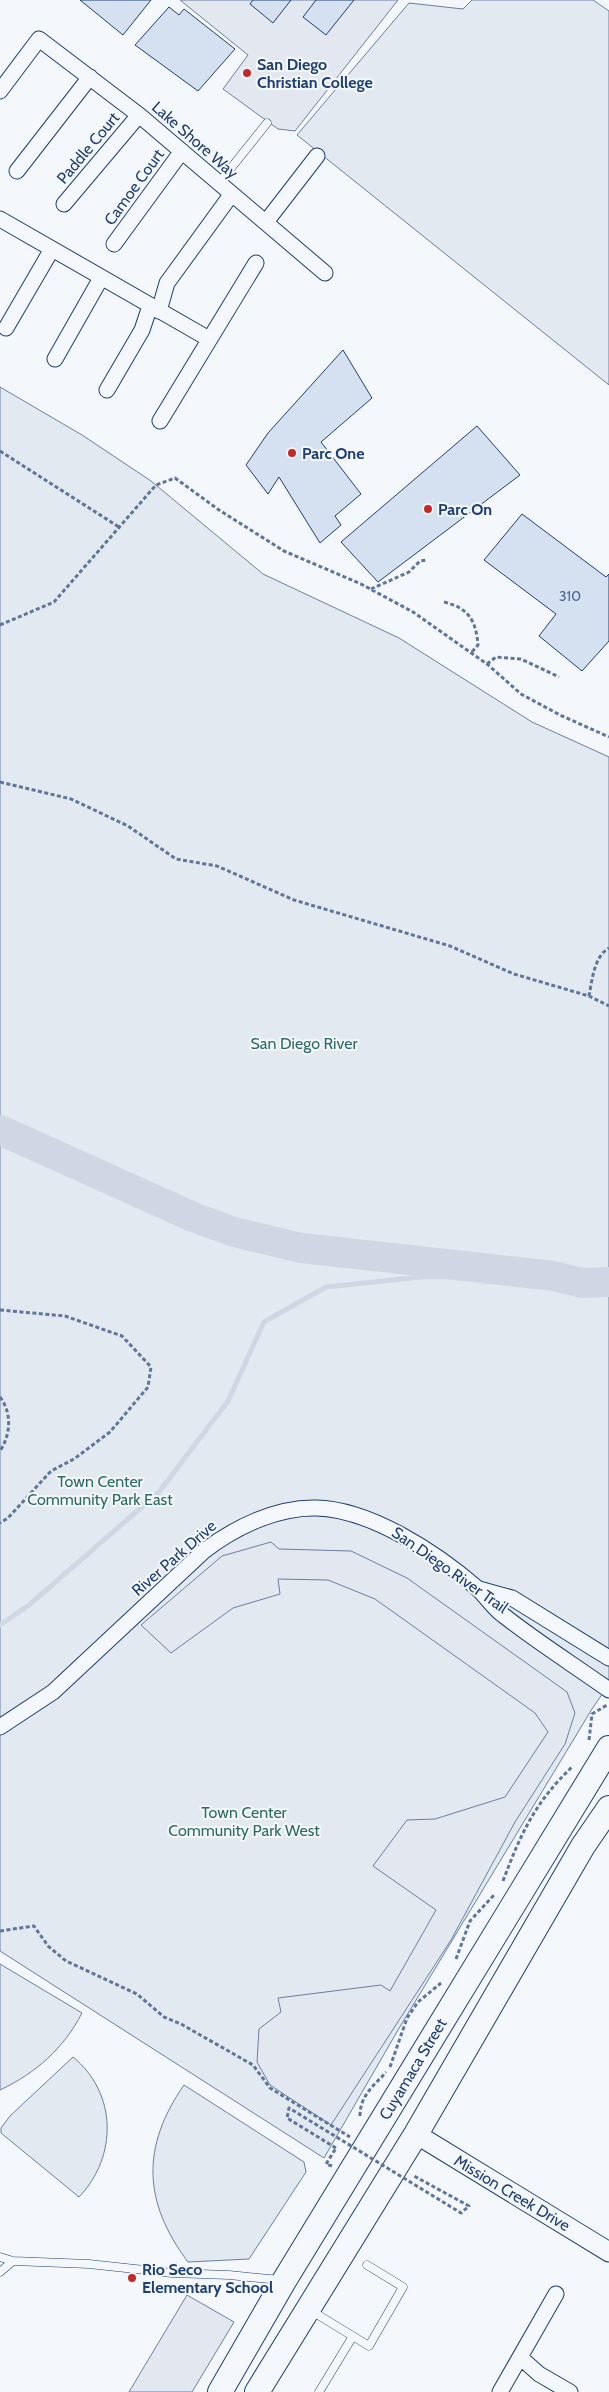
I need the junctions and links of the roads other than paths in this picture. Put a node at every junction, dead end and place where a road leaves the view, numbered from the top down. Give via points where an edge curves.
1 (90, 77) junction
2 (0, 90) edge
3 (138, 115) junction
4 (267, 123) dead end
5 (182, 151) junction
6 (317, 156) dead end
7 (17, 171) dead end
8 (219, 184) junction
9 (231, 195) junction
10 (64, 204) dead end
11 (0, 220) edge
12 (266, 222) junction
13 (114, 244) dead end
14 (52, 249) junction
15 (256, 263) dead end
16 (325, 273) dead end
17 (101, 278) junction
18 (155, 308) junction
19 (6, 328) dead end
20 (209, 339) junction
21 (55, 360) dead end
22 (107, 390) dead end
23 (160, 421) dead end
24 (477, 1588) junction
25 (609, 1658) edge
26 (609, 1690) edge
27 (0, 1727) edge
28 (599, 1747) edge
29 (609, 1808) edge
30 (416, 2134) junction
31 (609, 2252) edge
32 (0, 2257) edge
33 (13, 2261) junction
34 (367, 2265) dead end
35 (0, 2272) edge
36 (284, 2281) junction
37 (556, 2294) dead end
38 (308, 2309) junction
39 (266, 2312) junction
40 (295, 2330) junction
41 (353, 2336) junction
42 (521, 2358) junction
43 (220, 2392) edge
44 (257, 2392) edge
45 (319, 2392) edge
46 (500, 2392) edge
47 (570, 2392) edge

1 - 2 street, Lake Shore Way via 39,39
1 - 3 street, Lake Shore Way
1 - 7 street
3 - 5 street, Lake Shore Way
3 - 10 street, Paddle Court
4 - 8 lane
5 - 8 street, Lake Shore Way
5 - 13 street, Camoe Court
6 - 12 street
8 - 9 street, Lake Shore Way
9 - 12 street, Lake Shore Way
9 - 18 street via 167,284
11 - 14 street
12 - 16 street, Lake Shore Way
14 - 17 street
14 - 19 street
15 - 20 street
17 - 18 street
17 - 21 street
18 - 20 street
18 - 22 street
20 - 23 street
24 - 25 street, River Park Drive via 512,1598
24 - 26 street, River Park Drive via 502,1614
24 - 27 street, River Park Drive via 407,1539 372,1522 316,1508 264,1517 227,1533 53,1692
28 - 36 main road, Cuyamaca Street
29 - 30 main road via 583,1846
30 - 31 street, Mission Creek Drive
30 - 38 main road
32 - 33 lane
33 - 35 lane
33 - 36 lane via 228,2274
34 - 41 lane via 403,2287 369,2346
36 - 39 main road, Cuyamaca Street
37 - 42 street
38 - 40 main road
38 - 41 lane
39 - 40 main road
39 - 43 main road, Cuyamaca Street
40 - 44 main road
41 - 45 lane
42 - 46 street
42 - 47 street via 539,2374

